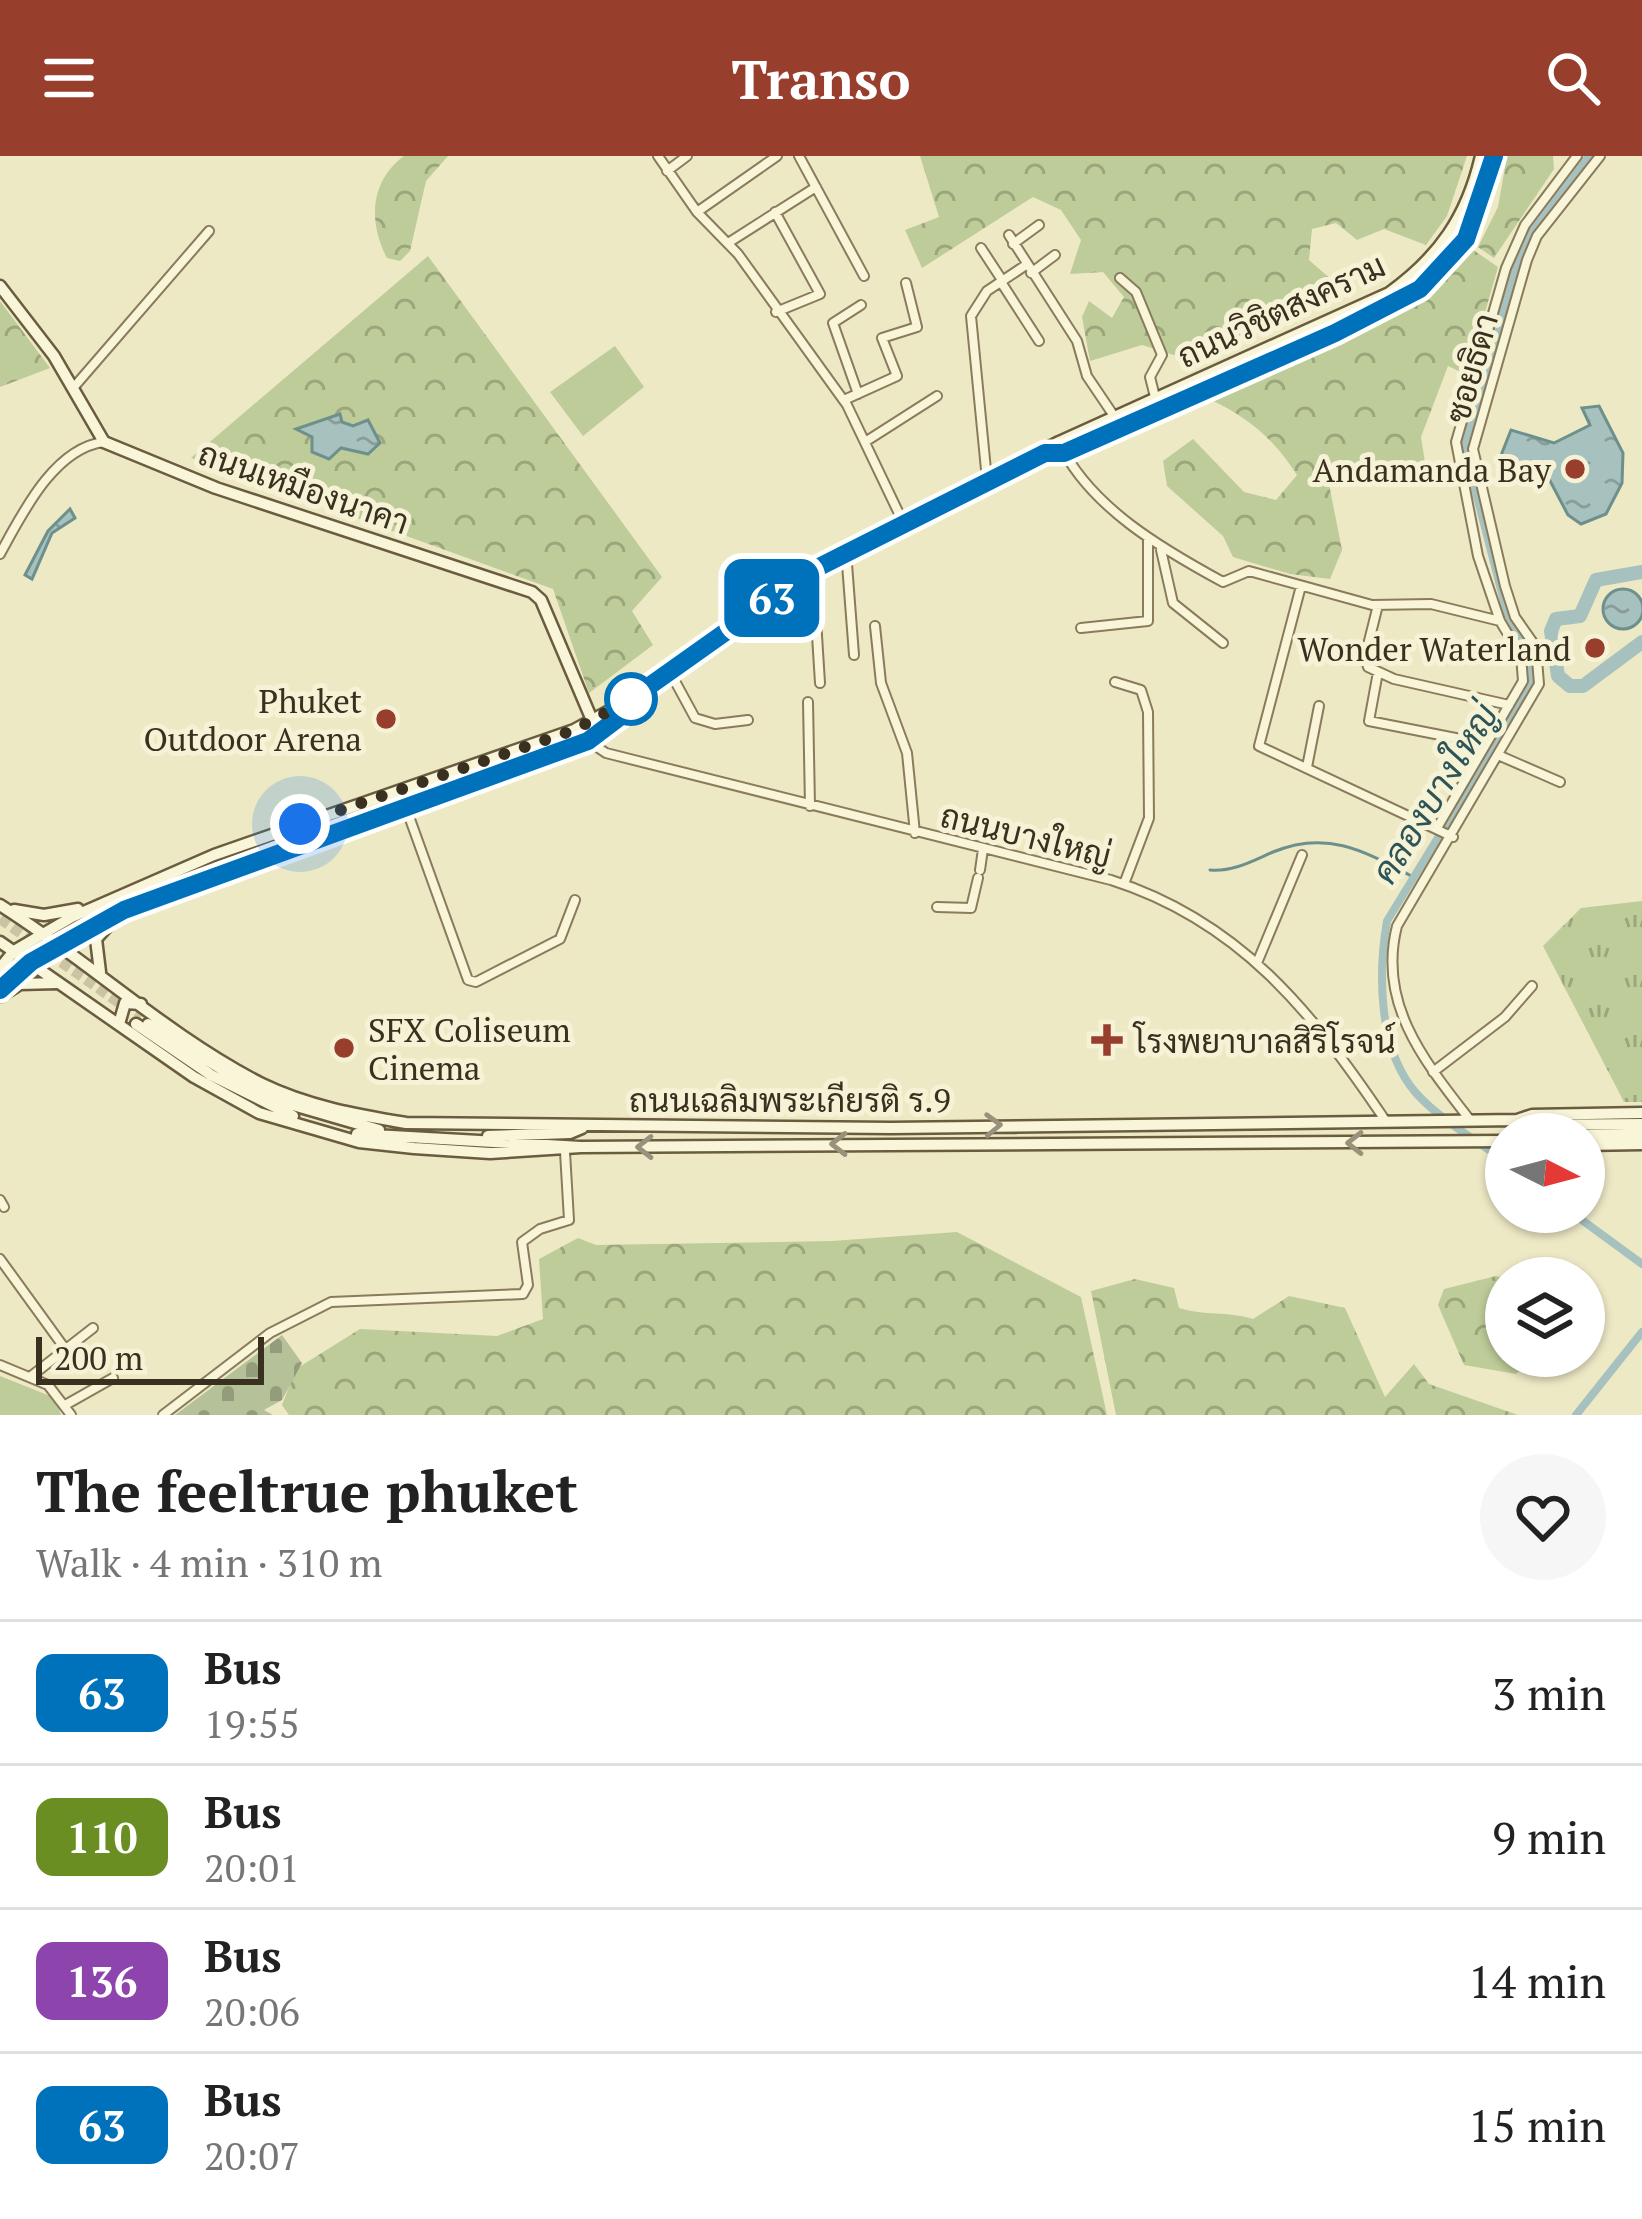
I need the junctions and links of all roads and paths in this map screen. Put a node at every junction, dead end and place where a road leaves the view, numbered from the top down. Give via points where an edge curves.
1 (658, 156) edge
2 (687, 156) edge
3 (777, 156) edge
4 (800, 156) edge
5 (1480, 156) edge
6 (1494, 156) edge
7 (1577, 156) edge
8 (1600, 156) edge
9 (667, 171) junction
10 (816, 187) junction
11 (697, 212) junction
12 (775, 212) junction
13 (1040, 225) dead end
14 (209, 231) dead end
15 (728, 243) junction
16 (981, 248) dead end
17 (1055, 255) dead end
18 (1029, 269) junction
19 (864, 276) dead end
20 (1120, 278) dead end
21 (1001, 282) junction
22 (906, 283) dead end
23 (0, 286) edge
24 (861, 305) dead end
25 (776, 312) junction
26 (1039, 341) dead end
27 (74, 387) junction
28 (858, 394) junction
29 (938, 396) dead end
30 (1155, 398) junction
31 (844, 400) junction
32 (1114, 416) junction
33 (104, 442) junction
34 (865, 442) junction
35 (1061, 447) junction
36 (987, 482) junction
37 (903, 523) junction
38 (1148, 536) junction
39 (1161, 549) junction
40 (847, 551) junction
41 (0, 554) edge
42 (813, 570) junction
43 (1301, 586) junction
44 (1505, 586) junction
45 (1488, 590) junction
46 (1378, 604) junction
47 (1501, 621) junction
48 (875, 626) dead end
49 (1081, 628) dead end
50 (1223, 643) dead end
51 (854, 655) dead end
52 (670, 672) junction
53 (1378, 673) junction
54 (1115, 682) dead end
55 (820, 683) dead end
56 (631, 699) junction
57 (808, 702) dead end
58 (1509, 705) junction
59 (1319, 706) dead end
60 (592, 720) junction
61 (748, 720) dead end
62 (574, 730) junction
63 (588, 741) junction
64 (1486, 744) junction
65 (1498, 755) junction
66 (1307, 767) junction
67 (1560, 782) dead end
68 (406, 806) junction
69 (811, 806) junction
70 (1437, 828) junction
71 (915, 833) junction
72 (1453, 837) junction
73 (983, 849) junction
74 (1302, 855) dead end
75 (1124, 884) junction
76 (574, 900) dead end
77 (0, 904) edge
78 (98, 904) junction
79 (937, 907) dead end
80 (124, 910) junction
81 (107, 918) junction
82 (44, 932) junction
83 (0, 942) edge
84 (60, 945) junction
85 (14, 951) junction
86 (31, 962) junction
87 (1257, 963) junction
88 (0, 968) edge
89 (60, 983) junction
90 (1532, 986) dead end
91 (123, 992) junction
92 (0, 993) edge
93 (141, 1004) junction
94 (119, 1024) junction
95 (1433, 1072) junction
96 (1605, 1113) edge
97 (1642, 1113) edge
98 (1385, 1120) junction
99 (1470, 1120) junction
100 (1485, 1120) edge
101 (1605, 1124) edge
102 (1642, 1124) edge
103 (582, 1128) junction
104 (1642, 1134) edge
105 (1605, 1135) edge
106 (1485, 1141) edge
107 (1642, 1144) edge
108 (1605, 1145) edge
109 (581, 1147) junction
110 (565, 1152) junction
111 (0, 1259) edge
112 (93, 1328) dead end
113 (65, 1350) junction
114 (0, 1365) edge
115 (30, 1378) junction
116 (113, 1378) dead end
117 (67, 1404) junction
118 (71, 1415) edge
119 (163, 1415) edge

1 - 9 street
2 - 9 street
3 - 11 street
4 - 10 street
5 - 30 main road, ถนนวิชิตสงคราม via 1460,219 1424,268 1327,325
6 - 35 main road, ถนนวิชิตสงคราม via 1466,239 1420,289 1335,333
7 - 45 street via 1525,225 1506,268 1456,442
8 - 44 street, ซอยธิดา via 1532,248 1473,449
9 - 11 street
10 - 12 street
10 - 19 street
11 - 15 street
12 - 15 street
12 - 25 street via 820,294
13 - 18 street via 1011,240
14 - 27 street
15 - 25 street
16 - 21 street
17 - 18 street
18 - 21 street
18 - 32 street
20 - 30 street via 1136,292 1162,355 1150,378
21 - 26 street
21 - 36 street via 971,316
22 - 28 street via 917,327 882,338 897,376
23 - 27 main road
24 - 28 street via 832,322
25 - 31 street
27 - 33 main road
28 - 31 street
29 - 34 street
30 - 32 main road, ถนนวิชิตสงคราม
31 - 34 street
32 - 35 main road, ถนนวิชิตสงคราม
33 - 41 street via 86,444 34,494
33 - 60 main road, ถนนเหมืองนาคา via 216,488 532,592
34 - 37 street
35 - 36 main road, ถนนวิชิตสงคราม
35 - 38 street via 1111,507
36 - 37 main road, ถนนวิชิตสงคราม
37 - 40 main road, ถนนวิชิตสงคราม
38 - 39 street
38 - 49 street via 1148,621
39 - 43 street via 1223,582 1249,571
39 - 50 street via 1173,603
40 - 42 main road, ถนนวิชิตสงคราม
40 - 51 street
42 - 52 main road, ถนนวิชิตสงคราม
42 - 55 street
43 - 46 street
43 - 66 street via 1258,746
44 - 45 street
44 - 65 street, ซอยธิดา via 1536,646 1539,684
45 - 47 street
46 - 47 street via 1431,604
46 - 53 street via 1365,660
47 - 58 street via 1521,656 1523,681
48 - 71 street via 881,683 908,753
52 - 56 main road, ถนนวิชิตสงคราม
52 - 61 street via 695,718
53 - 58 street
53 - 64 street via 1369,721
54 - 75 street via 1141,690 1148,712 1148,820
56 - 60 main road, ถนนวิชิตสงคราม
56 - 63 main road, ถนนวิชิตสงคราม
57 - 69 street
58 - 64 street
59 - 66 street
60 - 62 main road, ถนนวิชิตสงคราม
62 - 63 street, ถนนบางใหญ่
62 - 78 main road, ถนนวิชิตสงคราม via 214,855
63 - 68 main road, ถนนวิชิตสงคราม
63 - 69 street, ถนนบางใหญ่ via 606,753
64 - 70 street
65 - 67 street
65 - 72 street, ซอยธิดา
66 - 70 street
68 - 76 street via 468,980 560,939
68 - 80 main road, ถนนวิชิตสงคราม
69 - 71 street, ถนนบางใหญ่
70 - 72 street
71 - 73 street, ถนนบางใหญ่
72 - 95 street, ซอยธิดา via 1397,926 1389,955 1413,1047
73 - 75 street, ถนนบางใหญ่
73 - 79 street via 971,908
74 - 87 street
75 - 87 street, ถนนบางใหญ่ via 1182,907
77 - 78 main road via 44,915
77 - 82 main road, ถนนเฉลิมพระเกียรติ ร.9
78 - 81 main road
78 - 82 main road, ถนนวิชิตสงคราม
80 - 81 main road, ถนนวิชิตสงคราม
80 - 91 main road via 94,948 100,973
81 - 84 main road, ถนนวิชิตสงคราม
82 - 84 main road, ถนนเฉลิมพระเกียรติ ร.9
82 - 85 main road, ถนนวิชิตสงคราม
83 - 85 main road, ถนนเฉลิมพระเกียรติ ร.9
84 - 86 main road, ถนนวิชิตสงคราม
84 - 91 main road, ถนนเฉลิมพระเกียรติ ร.9
85 - 86 main road, ถนนเฉลิมพระเกียรติ ร.9
85 - 88 main road, ถนนวิชิตสงคราม
86 - 89 main road, ถนนเฉลิมพระเกียรติ ร.9
86 - 92 main road, ถนนวิชิตสงคราม
87 - 98 street, ถนนบางใหญ่ via 1334,1046
89 - 92 main road
89 - 94 main road, ถนนเฉลิมพระเกียรติ ร.9
90 - 95 street
91 - 93 main road, ถนนเฉลิมพระเกียรติ ร.9
93 - 94 main road via 125,1003
93 - 103 main road, ถนนเฉลิมพระเกียรติ ร.9 via 265,1085 341,1112 440,1125
94 - 110 main road, ถนนเฉลิมพระเกียรติ ร.9 via 194,1078 277,1118 359,1142
95 - 99 street, ซอยธิดา
96 - 97 main road, ถนนเฉลิมพระเกียรติ ร.9
98 - 99 main road, ถนนเฉลิมพระเกียรติ ร.9
103 -> 98 main road, ถนนเฉลิมพระเกียรติ ร.9
99 - 100 main road, ถนนเฉลิมพระเกียรติ ร.9
101 - 102 main road
103 - 109 main road via 413,1135 331,1120 235,1081 138,1022 265,1106 309,1122 432,1142
104 - 105 main road
106 -> 109 main road, ถนนเฉลิมพระเกียรติ ร.9
107 - 108 main road
109 - 110 main road, ถนนเฉลิมพระเกียรติ ร.9
110 - 119 street via 569,1220 519,1246 523,1294 331,1302 270,1333
111 - 113 street
112 - 113 street
113 - 115 street
114 - 115 street
115 - 117 street
116 - 117 street
117 - 118 street

